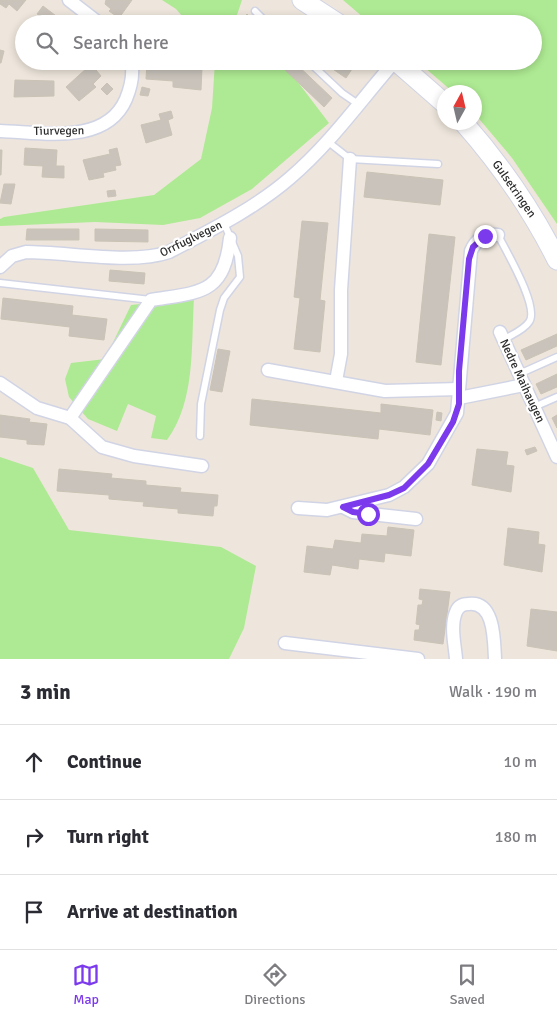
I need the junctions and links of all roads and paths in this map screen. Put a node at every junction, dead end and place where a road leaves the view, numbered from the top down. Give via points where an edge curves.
1 (69, 0) edge
2 (302, 0) edge
3 (254, 11) dead end
4 (88, 15) edge
5 (258, 15) edge
6 (324, 15) edge
7 (132, 70) edge
8 (318, 70) edge
9 (387, 70) edge
10 (406, 70) edge
11 (437, 97) edge
12 (358, 104) junction
13 (470, 130) edge
14 (0, 131) edge
15 (327, 141) junction
16 (350, 158) junction
17 (438, 164) dead end
18 (224, 223) junction
19 (498, 236) joint
20 (230, 238) junction
21 (557, 260) edge
22 (0, 267) edge
23 (0, 283) edge
24 (151, 300) junction
25 (502, 336) joint
26 (557, 357) edge
27 (268, 370) dead end
28 (521, 380) junction
29 (336, 381) junction
30 (0, 383) edge
31 (459, 393) junction
32 (557, 397) edge
33 (534, 407) junction
34 (70, 418) junction
35 (200, 436) dead end
36 (553, 440) edge
37 (557, 457) edge
38 (202, 466) dead end
39 (343, 507) junction
40 (298, 508) dead end
41 (416, 519) dead end
42 (285, 643) dead end
43 (418, 659) edge
44 (456, 659) edge
45 (495, 659) edge

1 - 4 street
2 - 6 street
3 - 5 lane
7 - 14 street, Tiurvegen via 124,103 101,126 69,133
8 - 12 lane
9 - 12 street, Orrfuglvegen
10 - 11 street
12 - 15 street, Orrfuglvegen
13 - 21 street, Gulsetringen via 509,178
15 - 16 lane
15 - 18 street, Orrfuglvegen via 290,178
16 - 17 lane
16 - 29 street
18 - 20 lane
18 - 22 street, Orrfuglvegen via 158,256 137,258 26,252 12,256
19 - 25 lane via 526,293 532,313 526,326
19 - 31 street via 485,236 471,251
20 - 24 street via 226,266 211,285
20 - 35 lane via 238,256 240,277 224,298 220,310 201,404
23 - 24 lane
24 - 34 street
25 - 28 street, Nedre Maihaugen
26 - 28 lane
27 - 29 street
28 - 31 street
28 - 33 street, Nedre Maihaugen
29 - 31 street via 385,391
30 - 34 street via 37,408
31 - 39 street via 453,422 417,477 389,495
32 - 33 lane
33 - 36 street, Nedre Maihaugen
34 - 38 street via 102,447 134,456
36 - 37 street, Nedre Maihaugen
39 - 40 street via 327,510
39 - 41 street via 353,512
42 - 43 street
44 - 45 street via 455,614 460,606 470,603 482,606 488,614

